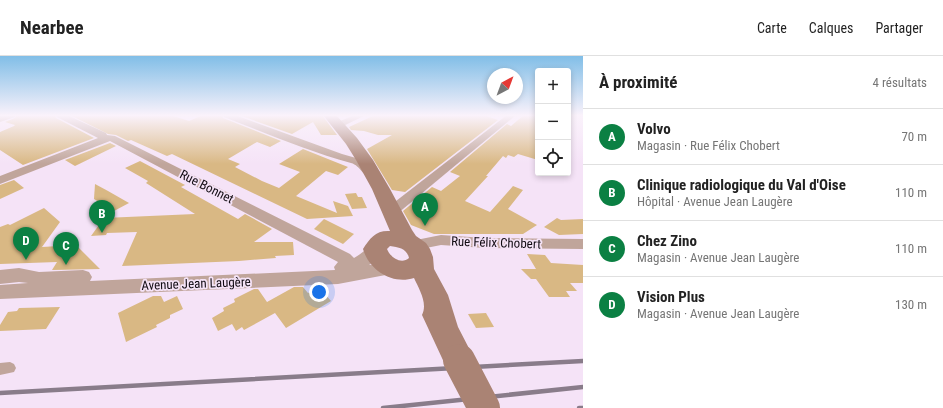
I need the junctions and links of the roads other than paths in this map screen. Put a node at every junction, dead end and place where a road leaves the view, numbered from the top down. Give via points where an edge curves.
1 (94, 131) edge
2 (273, 131) edge
3 (341, 131) edge
4 (342, 131) edge
5 (491, 131) edge
6 (104, 139) junction
7 (355, 161) junction
8 (373, 174) junction
9 (0, 180) edge
10 (392, 211) junction
11 (583, 244) edge
12 (377, 246) junction
13 (409, 257) junction
14 (351, 265) junction
15 (3, 280) edge
16 (0, 292) edge
17 (484, 408) edge

1 - 6 street, Rue Bonnet
2 - 7 street
3 - 7 main road
4 - 8 main road
5 - 10 street
6 - 9 street
6 - 14 street, Rue Bonnet via 115,140 188,177 344,258
7 - 8 street
7 - 12 main road via 386,225
8 - 10 main road
10 - 13 main road
11 - 13 street, Rue Félix Chobert via 451,242
12 - 13 main road via 382,240 392,238
12 - 13 main road via 377,257 380,261
12 - 14 street, Avenue Jean Laugère via 366,260
13 - 16 street, Avenue Jean Laugère via 338,277
13 - 17 main road, bridge via 413,278 443,327
14 - 15 street, Avenue Jean Laugère via 39,279 19,275

